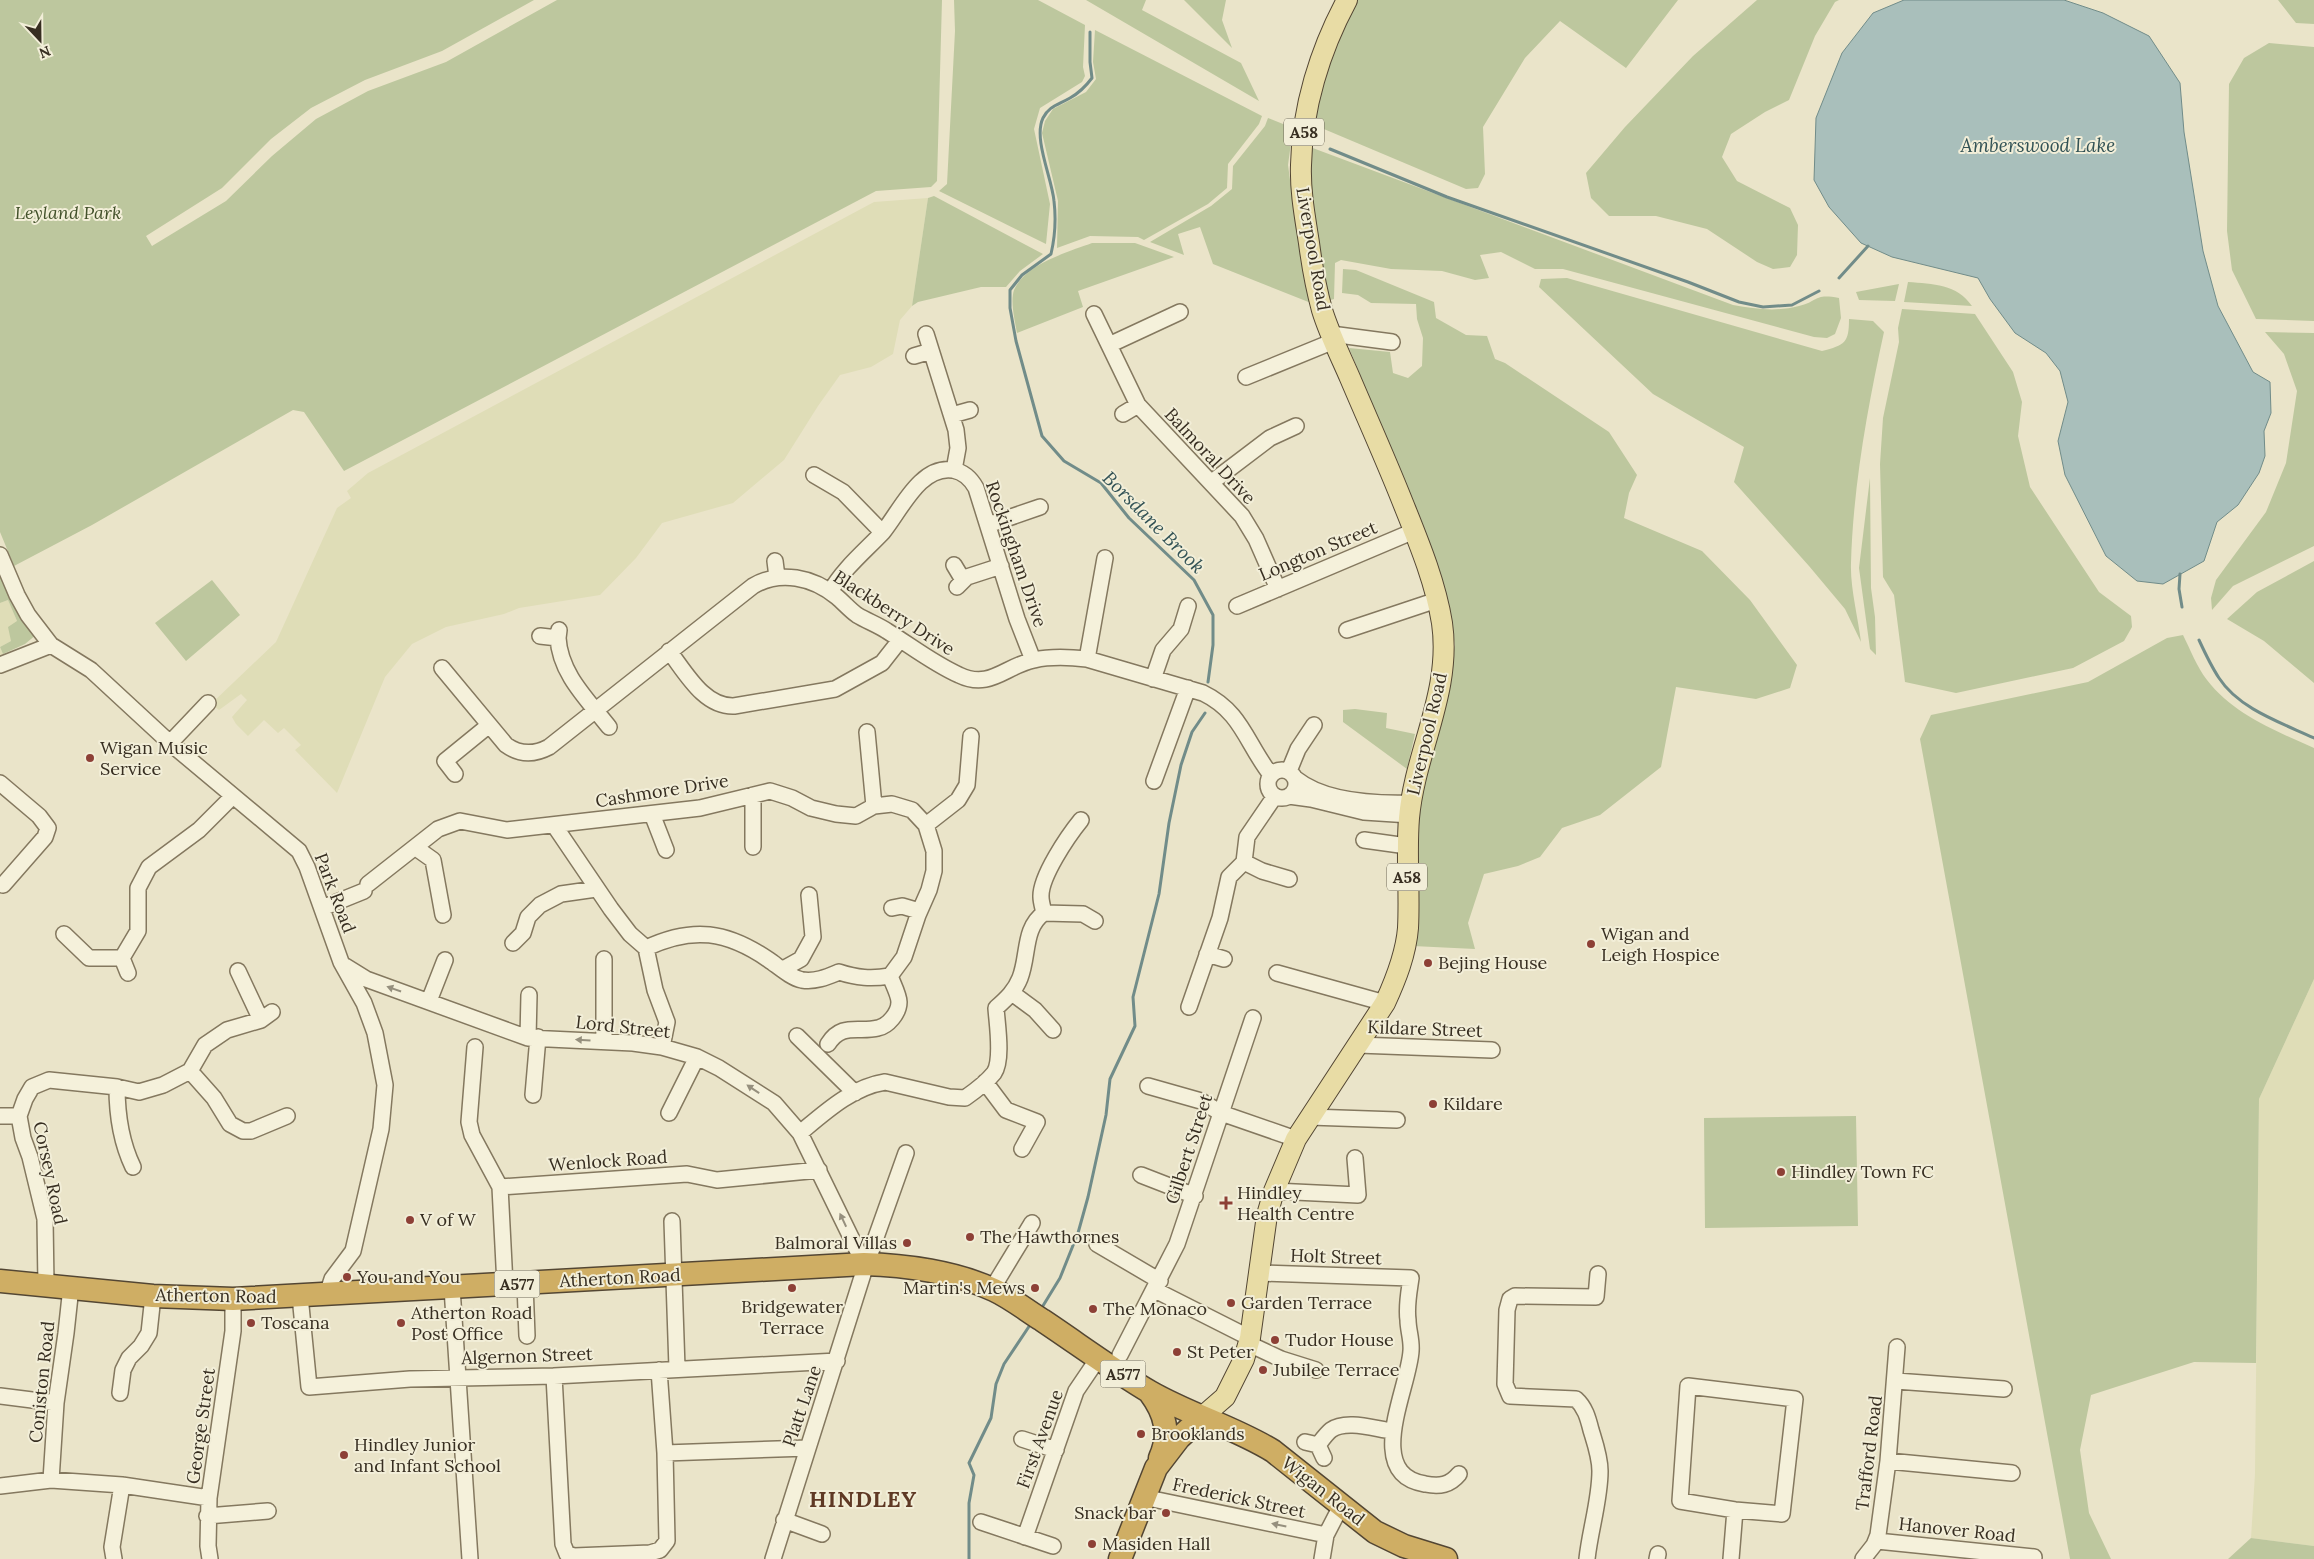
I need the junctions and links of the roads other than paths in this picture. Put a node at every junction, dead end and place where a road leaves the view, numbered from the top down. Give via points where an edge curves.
1 (1347, 0) edge
2 (1180, 312) dead end
3 (1094, 314) dead end
4 (926, 334) dead end
5 (1333, 337) junction
6 (1392, 342) dead end
7 (1108, 345) junction
8 (931, 351) junction
9 (914, 356) dead end
10 (1246, 377) dead end
11 (1138, 405) junction
12 (970, 410) dead end
13 (1123, 414) dead end
14 (952, 415) junction
15 (1296, 426) dead end
16 (954, 470) junction
17 (812, 474) dead end
18 (1212, 482) junction
19 (1040, 507) dead end
20 (988, 525) junction
21 (1414, 531) junction
22 (882, 532) junction
23 (0, 555) edge
24 (1105, 558) dead end
25 (774, 561) dead end
26 (954, 565) dead end
27 (1001, 566) junction
28 (777, 577) junction
29 (1278, 589) junction
30 (830, 592) junction
31 (1437, 600) junction
32 (1188, 606) dead end
33 (1237, 606) dead end
34 (1347, 630) dead end
35 (540, 636) dead end
36 (900, 640) junction
37 (51, 645) junction
38 (669, 651) junction
39 (1087, 659) junction
40 (1033, 660) junction
41 (440, 665) dead end
42 (0, 666) edge
43 (1153, 679) junction
44 (1188, 688) junction
45 (208, 702) dead end
46 (595, 709) junction
47 (1314, 725) dead end
48 (488, 726) junction
49 (609, 727) dead end
50 (867, 732) dead end
51 (971, 736) dead end
52 (170, 743) junction
53 (455, 774) dead end
54 (1271, 775) junction
55 (1292, 775) junction
56 (1154, 781) dead end
57 (0, 783) edge
58 (753, 795) junction
59 (233, 796) junction
60 (1282, 796) junction
61 (874, 806) junction
62 (1410, 809) junction
63 (652, 814) junction
64 (1081, 820) dead end
65 (554, 825) junction
66 (926, 825) junction
67 (1364, 840) dead end
68 (1407, 846) junction
69 (753, 847) dead end
70 (416, 848) junction
71 (666, 850) dead end
72 (1244, 862) junction
73 (1289, 879) dead end
74 (3, 885) dead end
75 (596, 888) junction
76 (809, 895) dead end
77 (322, 908) junction
78 (892, 908) dead end
79 (920, 911) junction
80 (1044, 913) junction
81 (443, 915) dead end
82 (1095, 921) dead end
83 (64, 934) dead end
84 (512, 943) dead end
85 (646, 948) junction
86 (1206, 954) junction
87 (122, 958) junction
88 (604, 959) dead end
89 (1224, 959) dead end
90 (445, 960) dead end
91 (344, 965) junction
92 (783, 969) junction
93 (238, 971) dead end
94 (128, 973) dead end
95 (1277, 973) dead end
96 (890, 976) junction
97 (1012, 993) junction
98 (529, 995) dead end
99 (429, 1001) junction
100 (1385, 1002) junction
101 (1189, 1007) dead end
102 (1253, 1018) dead end
103 (1053, 1030) dead end
104 (797, 1036) dead end
105 (533, 1038) junction
106 (604, 1041) junction
107 (828, 1044) dead end
108 (1358, 1045) junction
109 (475, 1047) dead end
110 (662, 1047) junction
111 (1492, 1050) dead end
112 (697, 1057) junction
113 (190, 1071) junction
114 (985, 1082) junction
115 (1148, 1086) dead end
116 (117, 1087) junction
117 (855, 1093) junction
118 (534, 1095) dead end
119 (669, 1113) dead end
120 (1221, 1113) junction
121 (0, 1116) edge
122 (19, 1116) junction
123 (288, 1116) dead end
124 (1310, 1118) junction
125 (1397, 1120) dead end
126 (800, 1133) junction
127 (1296, 1139) junction
128 (1022, 1149) dead end
129 (906, 1153) dead end
130 (1355, 1158) dead end
131 (134, 1166) dead end
132 (819, 1170) junction
133 (1141, 1175) dead end
134 (500, 1187) junction
135 (1274, 1191) junction
136 (1195, 1196) junction
137 (672, 1221) dead end
138 (1032, 1222) dead end
139 (1097, 1244) dead end
140 (864, 1264) junction
141 (1260, 1274) junction
142 (1598, 1274) dead end
143 (674, 1275) junction
144 (0, 1281) edge
145 (515, 1284) junction
146 (46, 1285) junction
147 (1157, 1285) junction
148 (71, 1287) junction
149 (452, 1288) junction
150 (992, 1289) junction
151 (327, 1294) junction
152 (153, 1296) junction
153 (300, 1296) junction
154 (233, 1299) junction
155 (527, 1336) dead end
156 (1249, 1341) junction
157 (1897, 1347) dead end
158 (1110, 1356) junction
159 (837, 1361) junction
160 (677, 1368) junction
161 (659, 1370) junction
162 (1316, 1370) dead end
163 (554, 1376) junction
164 (457, 1377) junction
165 (1896, 1381) junction
166 (2004, 1388) dead end
167 (1148, 1390) junction
168 (120, 1393) dead end
169 (0, 1396) edge
170 (56, 1403) junction
171 (1202, 1417) junction
172 (1392, 1431) junction
173 (1022, 1439) dead end
174 (808, 1448) junction
175 (1315, 1448) dead end
176 (1056, 1450) junction
177 (665, 1453) junction
178 (1888, 1461) junction
179 (1156, 1468) junction
180 (2012, 1472) dead end
181 (1459, 1474) dead end
182 (51, 1480) junction
183 (122, 1485) junction
184 (0, 1486) edge
185 (1143, 1497) junction
186 (209, 1498) junction
187 (1341, 1506) junction
188 (268, 1510) dead end
189 (1735, 1510) junction
190 (207, 1516) junction
191 (784, 1520) junction
192 (981, 1522) dead end
193 (822, 1534) dead end
194 (1326, 1535) junction
195 (1025, 1537) junction
196 (1876, 1541) junction
197 (1053, 1546) dead end
198 (2034, 1556) edge
199 (1435, 1557) edge
200 (114, 1559) edge
201 (210, 1559) edge
202 (470, 1559) edge
203 (773, 1559) edge
204 (1120, 1559) edge
205 (1322, 1559) edge
206 (1587, 1559) edge
207 (1731, 1559) edge
208 (1863, 1559) edge

1 - 5 main road, Liverpool Road / A58 via 1330,34 1315,80 1308,106 1301,164 1313,271
2 - 7 street
3 - 7 street, Balmoral Drive
4 - 8 street
5 - 6 street
5 - 10 street
5 - 21 main road, Liverpool Road / A58
7 - 11 street, Balmoral Drive
8 - 9 street
8 - 14 street
11 - 13 street, Balmoral Drive
11 - 18 street, Balmoral Drive
12 - 14 street
14 - 16 street via 958,441
15 - 18 street via 1270,438
16 - 20 street, Rockingham Drive via 973,483
16 - 22 street via 940,470 924,478
17 - 22 street via 843,492
18 - 29 street, Balmoral Drive via 1249,528
19 - 20 street
20 - 27 street, Rockingham Drive
21 - 29 street, Longton Street
21 - 31 main road, Liverpool Road / A58
22 - 30 street via 842,573
23 - 37 street, Park Road via 17,595
24 - 39 street
25 - 28 street
26 - 27 street via 960,583
27 - 40 street, Rockingham Drive
28 - 30 street, Blackberry Drive via 800,578
28 - 38 street, Blackberry Drive via 753,586
29 - 33 street, Longton Street
30 - 36 street, Blackberry Drive via 858,615
31 - 34 street
31 - 62 main road, Liverpool Road / A58 via 1444,637 1441,686
32 - 43 street via 1181,629 1163,650
35 - 46 street via 559,633 561,657 568,673
36 - 38 street via 882,663 835,689 712,708
36 - 40 street, Blackberry Drive via 956,675 975,680 988,679
37 - 42 street
37 - 52 street, Park Road via 90,670
38 - 46 street, Blackberry Drive
39 - 40 street, Blackberry Drive via 1057,657
39 - 43 street, Blackberry Drive
41 - 48 street, Blackberry Drive
43 - 44 street, Blackberry Drive
44 - 54 street, Blackberry Drive via 1216,699 1233,714
44 - 56 street
45 - 52 street
46 - 48 street, Blackberry Drive via 549,747 535,753 511,749
46 - 49 street
47 - 55 street via 1298,749
48 - 53 street via 441,764
50 - 61 street
51 - 66 street via 967,785 958,800
52 - 59 street, Park Road
54 - 55 street via 1281,769
54 - 60 street via 1268,784 1271,793
55 - 60 street via 1296,787
55 - 62 street via 1310,788 1345,798
57 - 74 street via 48,828 45,838
58 - 61 street, Cashmore Drive via 770,792 812,808 856,816
58 - 63 street, Cashmore Drive via 700,808
58 - 69 street
59 - 77 street, Park Road via 299,851
59 - 87 street via 199,830 149,867 138,888 138,931
60 - 62 street via 1306,798 1364,812
60 - 72 street via 1247,837
61 - 66 street, Cashmore Drive via 892,804 912,810
62 - 68 main road, Liverpool Road / A58
63 - 65 street, Cashmore Drive
63 - 71 street
64 - 80 street via 1059,850 1047,876 1040,896
65 - 70 street, Cashmore Drive via 507,830 460,821 438,829
65 - 75 street
66 - 79 street via 934,851 934,871
67 - 68 street
68 - 100 main road, Liverpool Road / A58 via 1408,930 1404,955
70 - 77 street, Cashmore Drive via 366,887
70 - 81 street via 432,860
72 - 73 street
72 - 86 street via 1229,877 1220,918
75 - 84 street via 561,894 540,905 528,917 523,933
75 - 85 street via 630,934
76 - 92 street via 813,937 801,959
77 - 91 street, Park Road
78 - 79 street via 902,906
79 - 96 street via 904,957
80 - 82 street via 1083,914
80 - 97 street via 1035,920 1030,931 1020,978
83 - 87 street via 89,958
85 - 92 street via 665,939 694,933 719,936 753,949
85 - 110 street via 667,1022
86 - 89 street
86 - 101 street
87 - 94 street
88 - 106 street
90 - 99 street
99 -> 91 street, Lord Street via 366,979
91 - 151 street, Park Road via 375,1033 385,1085 381,1129 353,1251 332,1279
92 - 96 street via 800,980 817,981 839,972 874,979
93 - 113 street via 266,1016 227,1030 205,1045
95 - 100 street
96 - 107 street via 899,1002 894,1018 878,1028 855,1028 834,1034
97 - 103 street via 1035,1010
97 - 114 street via 996,1008 999,1054 995,1071
98 - 105 street
99 - 105 street, Lord Street
100 - 108 main road, Liverpool Road / A58
102 - 120 street, Gilbert Street
104 - 117 street
106 -> 105 street, Lord Street
105 - 118 street
106 - 110 street, Lord Street
108 - 111 street, Kildare Street
108 - 124 main road, Liverpool Road / A58
109 - 134 street via 469,1122 472,1135
110 - 112 street, Lord Street
112 - 119 street
126 -> 112 street, Lord Street via 774,1103
113 - 116 street, Corsey Road via 163,1085 139,1092
113 - 123 street via 214,1098 230,1124 243,1131 251,1131
114 - 117 street via 965,1098 885,1082
114 - 128 street via 1006,1110 1037,1122
115 - 120 street via 1201,1102
116 - 122 street, Corsey Road via 49,1080 32,1088
116 - 131 street via 119,1125
117 - 126 street via 832,1106
120 - 127 street
120 - 136 street, Gilbert Street
121 - 122 street
122 - 146 street, Corsey Road via 45,1219
124 - 125 street
124 - 127 main road, Liverpool Road / A58
126 - 132 street, Lord Street
127 - 135 main road, Liverpool Road / A58
129 - 140 street, Platt Lane
130 - 135 street via 1358,1195
132 - 134 street, Wenlock Road via 718,1180 687,1174
140 -> 132 street, Lord Street
133 - 136 street
134 - 145 street
135 - 141 main road, Liverpool Road / A58 via 1267,1215
136 - 147 street, Gilbert Street
137 - 143 street
138 - 150 street
139 - 147 street
140 - 143 highway, Atherton Road / A577
140 - 150 highway, Atherton Road / A577 via 914,1268
140 - 159 street, Platt Lane
141 - 156 main road, Liverpool Road / A58
141 - 172 street, Holt Street via 1417,1278 1407,1306 1412,1348
142 - 206 street via 1596,1304 1521,1295 1510,1299 1507,1310 1505,1384 1510,1396 1576,1399 1588,1418 1600,1473
143 - 145 highway, Atherton Road / A577
143 - 160 street
144 - 146 highway, Atherton Road / A577
145 - 149 highway, Atherton Road / A577
145 - 155 street
146 - 148 highway, Atherton Road / A577
147 - 156 street
147 - 158 street, Gilbert Street
148 - 152 highway, Atherton Road / A577
148 - 170 street, Coniston Road
149 - 151 highway, Atherton Road / A577
149 - 164 street
150 - 158 highway, Atherton Road / A577 via 1048,1324
151 - 153 highway, Atherton Road / A577
152 - 154 highway, Atherton Road / A577
152 - 168 street via 149,1333 123,1370
153 - 154 highway, Atherton Road / A577
153 - 164 street, Algernon Street via 309,1387
154 - 186 street, George Street via 233,1331
156 - 162 street via 1281,1359
156 - 171 main road, Liverpool Road / A58 via 1239,1374 1225,1397
157 - 165 street, Trafford Road
158 - 167 highway, Atherton Road / A577
158 - 176 street, First Avenue via 1076,1391
159 - 160 street, Algernon Street
159 - 174 street, Platt Lane
160 - 161 street, Algernon Street
161 - 163 street, Algernon Street
161 - 177 street
163 - 164 street, Algernon Street
163 - 177 street via 563,1544 567,1554 650,1554 660,1550 667,1541
164 - 202 street
165 - 166 street
165 - 178 street, Trafford Road
167 - 171 highway, Atherton Road / A577
167 - 179 highway via 1161,1410 1166,1426 1164,1449
169 - 170 street
170 - 182 street, Coniston Road
171 - 179 highway, A58 via 1179,1438
171 - 187 highway, Wigan Road / A577 via 1273,1451
172 - 175 street via 1339,1426
172 - 181 street, Holt Street via 1395,1460 1403,1474 1416,1482 1446,1491
173 - 176 street
174 - 177 street
174 - 191 street, Platt Lane
176 - 195 street, First Avenue
178 - 180 street
178 - 196 street, Trafford Road
179 - 185 highway, A58
182 - 183 street
182 - 184 street
183 - 186 street
183 - 200 street via 112,1547
194 -> 185 street, Frederick Street
185 - 204 highway, A58
186 - 190 street, George Street
187 - 194 street
187 - 199 highway, Wigan Road / A577 via 1389,1540
188 - 190 street
189 - 189 street via 1782,1514 1795,1399 1688,1386 1680,1501
189 - 207 street
190 - 201 street, George Street
191 - 193 street
191 - 203 street, Platt Lane
192 - 195 street
194 - 205 street
195 - 197 street
196 - 198 street, Hanover Road
196 - 208 street, Trafford Road

